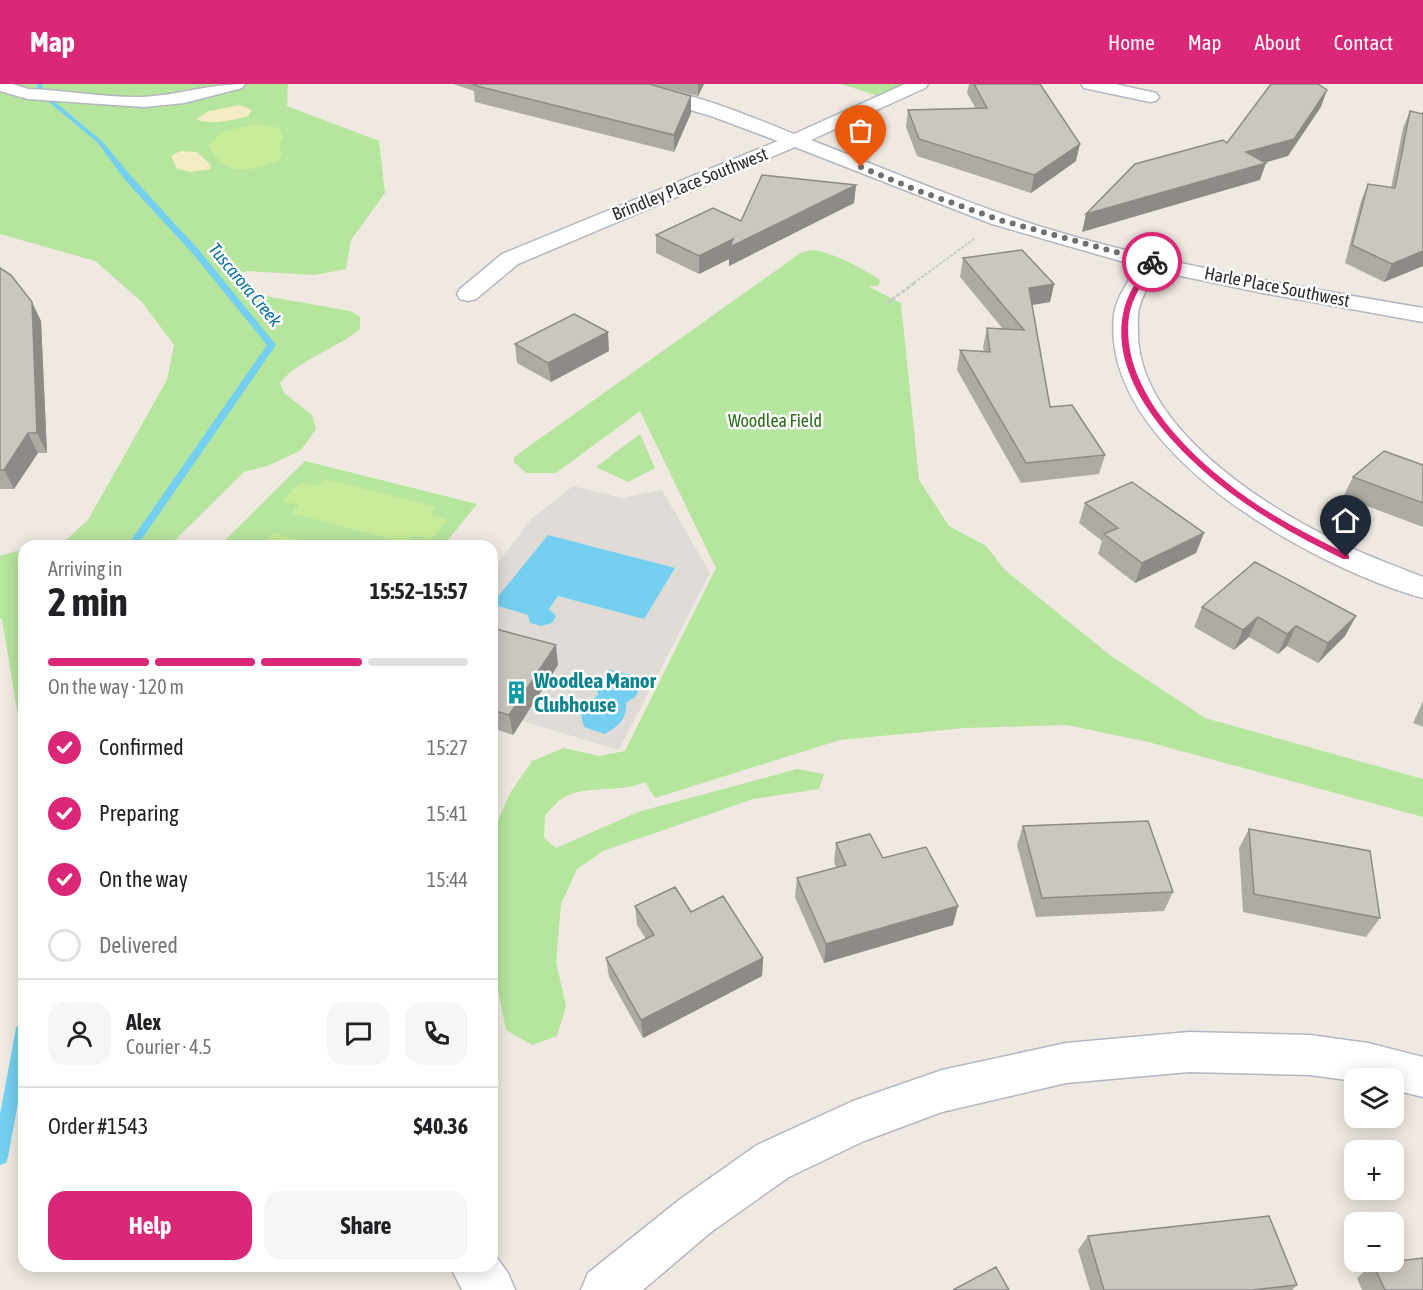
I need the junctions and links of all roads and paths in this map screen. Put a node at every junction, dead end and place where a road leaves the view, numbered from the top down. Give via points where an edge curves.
1 (0, 84) edge
2 (236, 84) edge
3 (621, 84) edge
4 (919, 84) edge
5 (1090, 84) edge
6 (1150, 97) dead end
7 (796, 141) junction
8 (1000, 220) junction
9 (1152, 262) junction
10 (468, 294) dead end
11 (887, 303) dead end
12 (1423, 315) edge
13 (1423, 588) edge
14 (1423, 1077) edge
15 (478, 1272) edge
16 (491, 1290) edge
17 (605, 1290) edge

1 - 2 street via 25,95 132,102 166,100
3 - 7 street, Harle Place Southwest via 703,106
4 - 7 street, Brindley Place Southwest
5 - 6 street
7 - 8 street, Harle Place Southwest
7 - 10 street, Brindley Place Southwest via 510,259
8 - 9 street, Harle Place Southwest
8 - 11 path
9 - 12 street, Harle Place Southwest
9 - 13 street via 1130,300 1126,347 1135,381 1158,418 1217,478 1269,516 1362,565
14 - 17 street via 1310,1055 1189,1053 1066,1063 942,1091 853,1123 773,1161 695,1216
15 - 16 street

